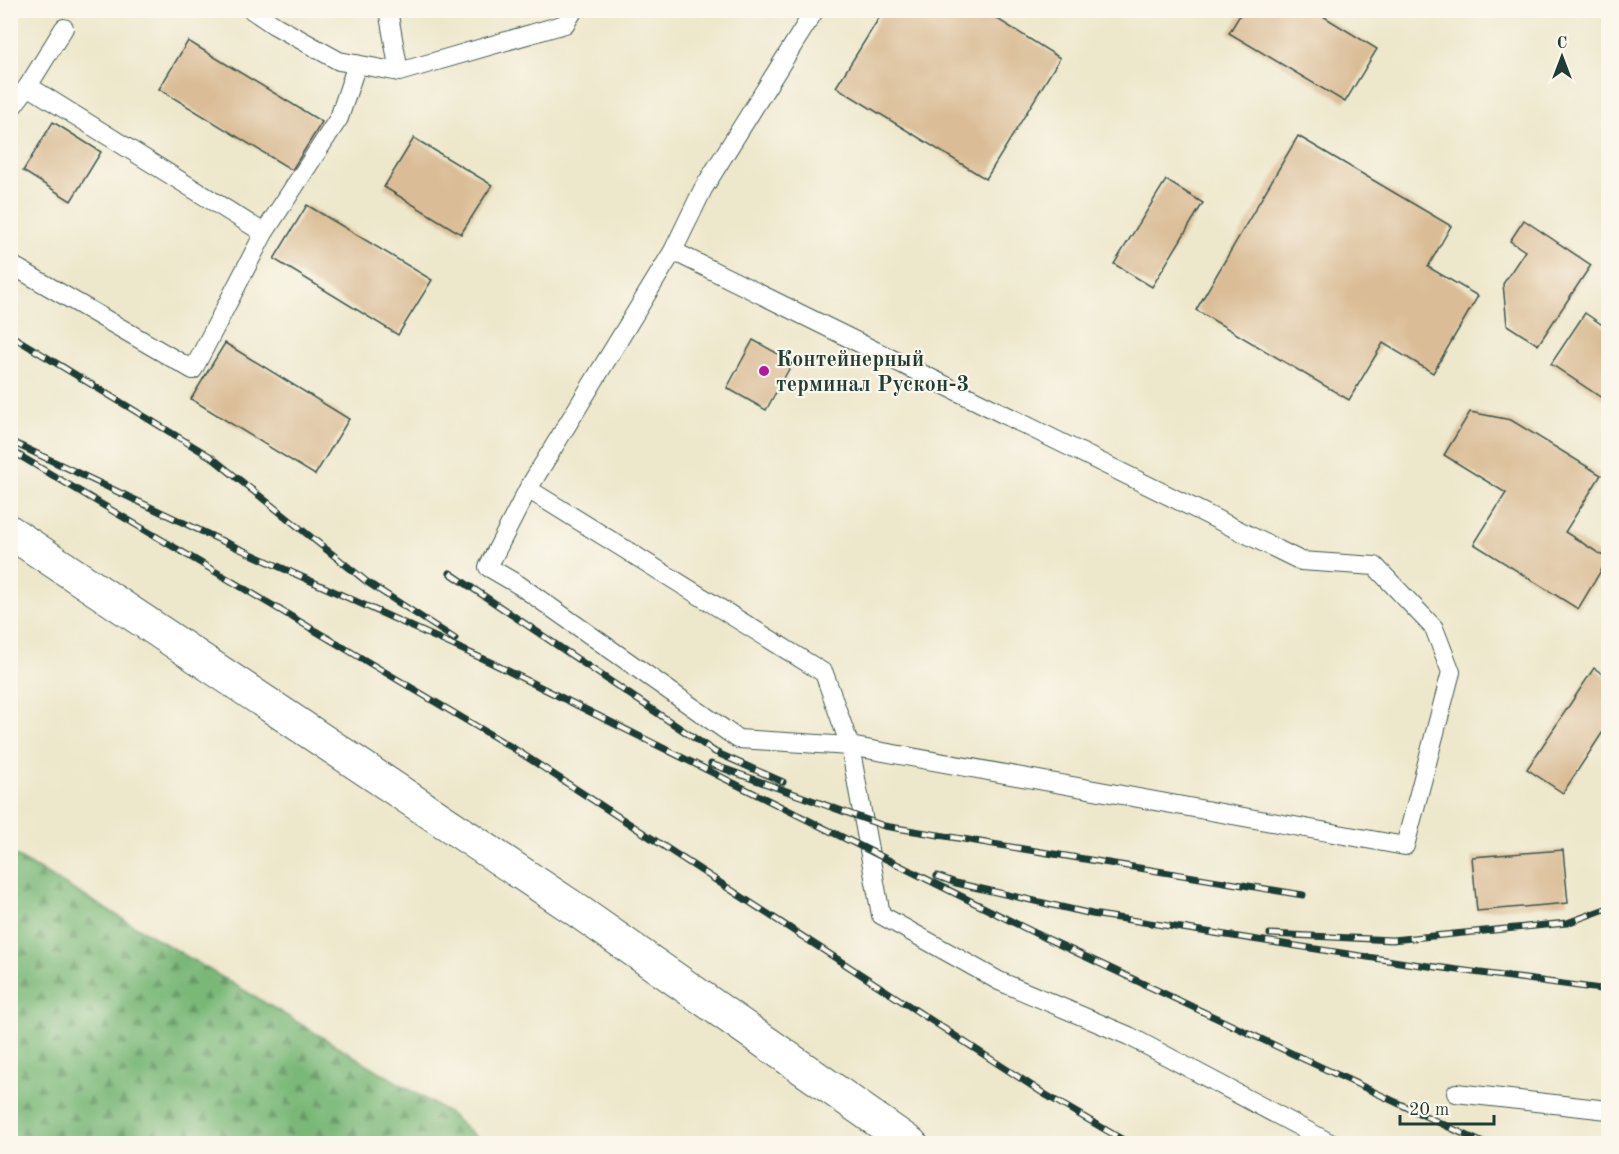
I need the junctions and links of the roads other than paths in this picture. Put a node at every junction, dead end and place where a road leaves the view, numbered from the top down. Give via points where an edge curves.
1 (252, 10) edge
2 (388, 10) edge
3 (574, 10) edge
4 (815, 10) edge
5 (64, 28) dead end
6 (357, 64) junction
7 (399, 72) junction
8 (27, 86) junction
9 (10, 110) edge
10 (264, 233) junction
11 (673, 250) junction
12 (10, 264) edge
13 (528, 489) junction
14 (10, 532) edge
15 (850, 746) junction
16 (1456, 1093) dead end
17 (1608, 1110) edge
18 (911, 1143) edge
19 (1332, 1143) edge

1 - 6 lane via 339,61
2 - 7 lane
3 - 7 lane via 565,24
4 - 11 lane via 703,189
5 - 8 lane
6 - 7 lane
6 - 10 lane via 339,118
8 - 9 lane
8 - 10 lane
10 - 12 lane via 193,370
11 - 13 lane
11 - 15 lane via 1301,561 1375,566 1434,628 1451,672 1405,846
13 - 15 lane via 824,673
13 - 15 lane via 489,567 738,739
14 - 18 street via 574,909
15 - 19 lane via 881,915 999,981 1129,1036
16 - 17 lane

